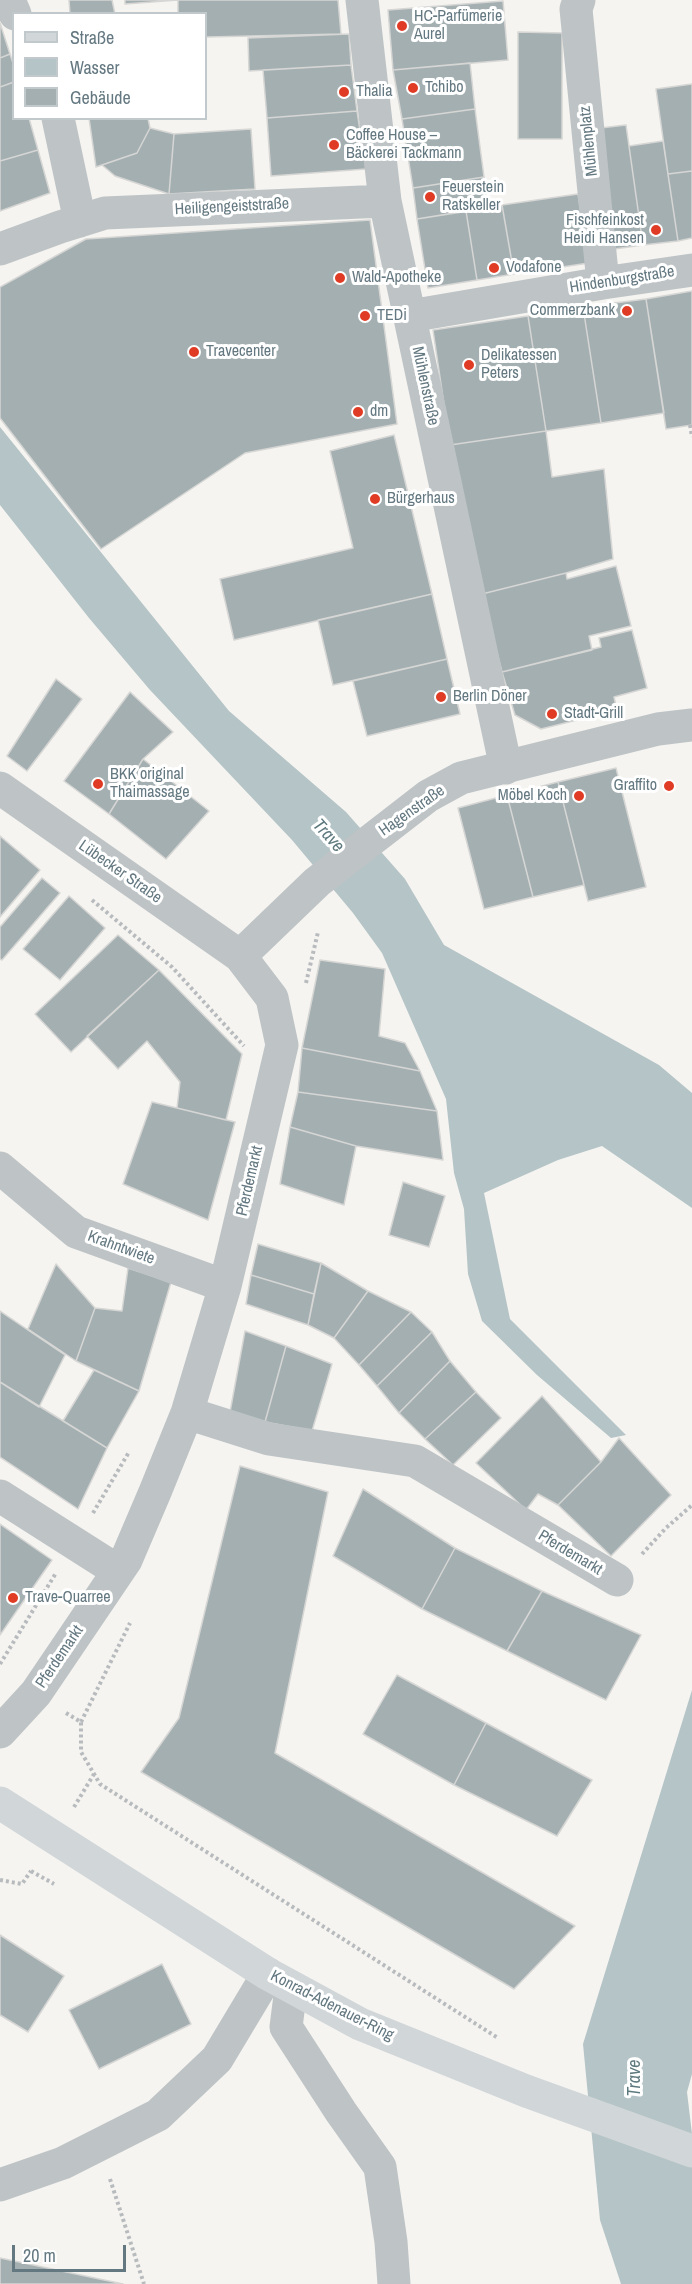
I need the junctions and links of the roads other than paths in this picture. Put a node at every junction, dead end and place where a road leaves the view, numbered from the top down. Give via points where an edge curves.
1 (362, 0) edge
2 (579, 0) edge
3 (58, 120) edge
4 (385, 201) junction
5 (80, 221) junction
6 (0, 249) edge
7 (692, 270) edge
8 (603, 282) junction
9 (411, 316) junction
10 (692, 725) edge
11 (506, 768) junction
12 (0, 788) edge
13 (240, 956) junction
14 (0, 1168) edge
15 (225, 1286) junction
16 (187, 1413) junction
17 (0, 1496) edge
18 (118, 1571) junction
19 (617, 1580) road end
20 (0, 1732) edge
21 (0, 1803) edge
22 (280, 1981) junction
23 (692, 2151) edge
24 (0, 2185) edge
25 (394, 2284) edge

1 - 4 street, Mühlenstraße
2 - 8 street, Mühlenplatz via 576,9
3 - 5 street
4 - 5 street, Heiligengeiststraße via 105,213
4 - 9 street, Mühlenstraße
5 - 6 street, Heiligengeiststraße
7 - 8 street, Hindenburgstraße
8 - 9 street, Hindenburgstraße
9 - 11 street, Mühlenstraße
10 - 11 street, Hagenstraße via 658,729
11 - 13 street, Hagenstraße via 461,778 428,796 317,882
12 - 13 street, Lübecker Straße
13 - 15 street, Pferdemarkt via 272,998 282,1045
14 - 15 street, Krahntwiete via 75,1232
15 - 16 street, Pferdemarkt
16 - 18 street, Pferdemarkt
16 - 19 street, Pferdemarkt via 269,1438 415,1461
17 - 18 street
18 - 20 street, Pferdemarkt via 36,1693
21 - 22 main road, Konrad-Adenauer-Ring
22 - 23 main road, Konrad-Adenauer-Ring via 360,2024 526,2091
22 - 24 street via 217,2059 158,2115 63,2163
22 - 25 street via 286,2027 380,2167

